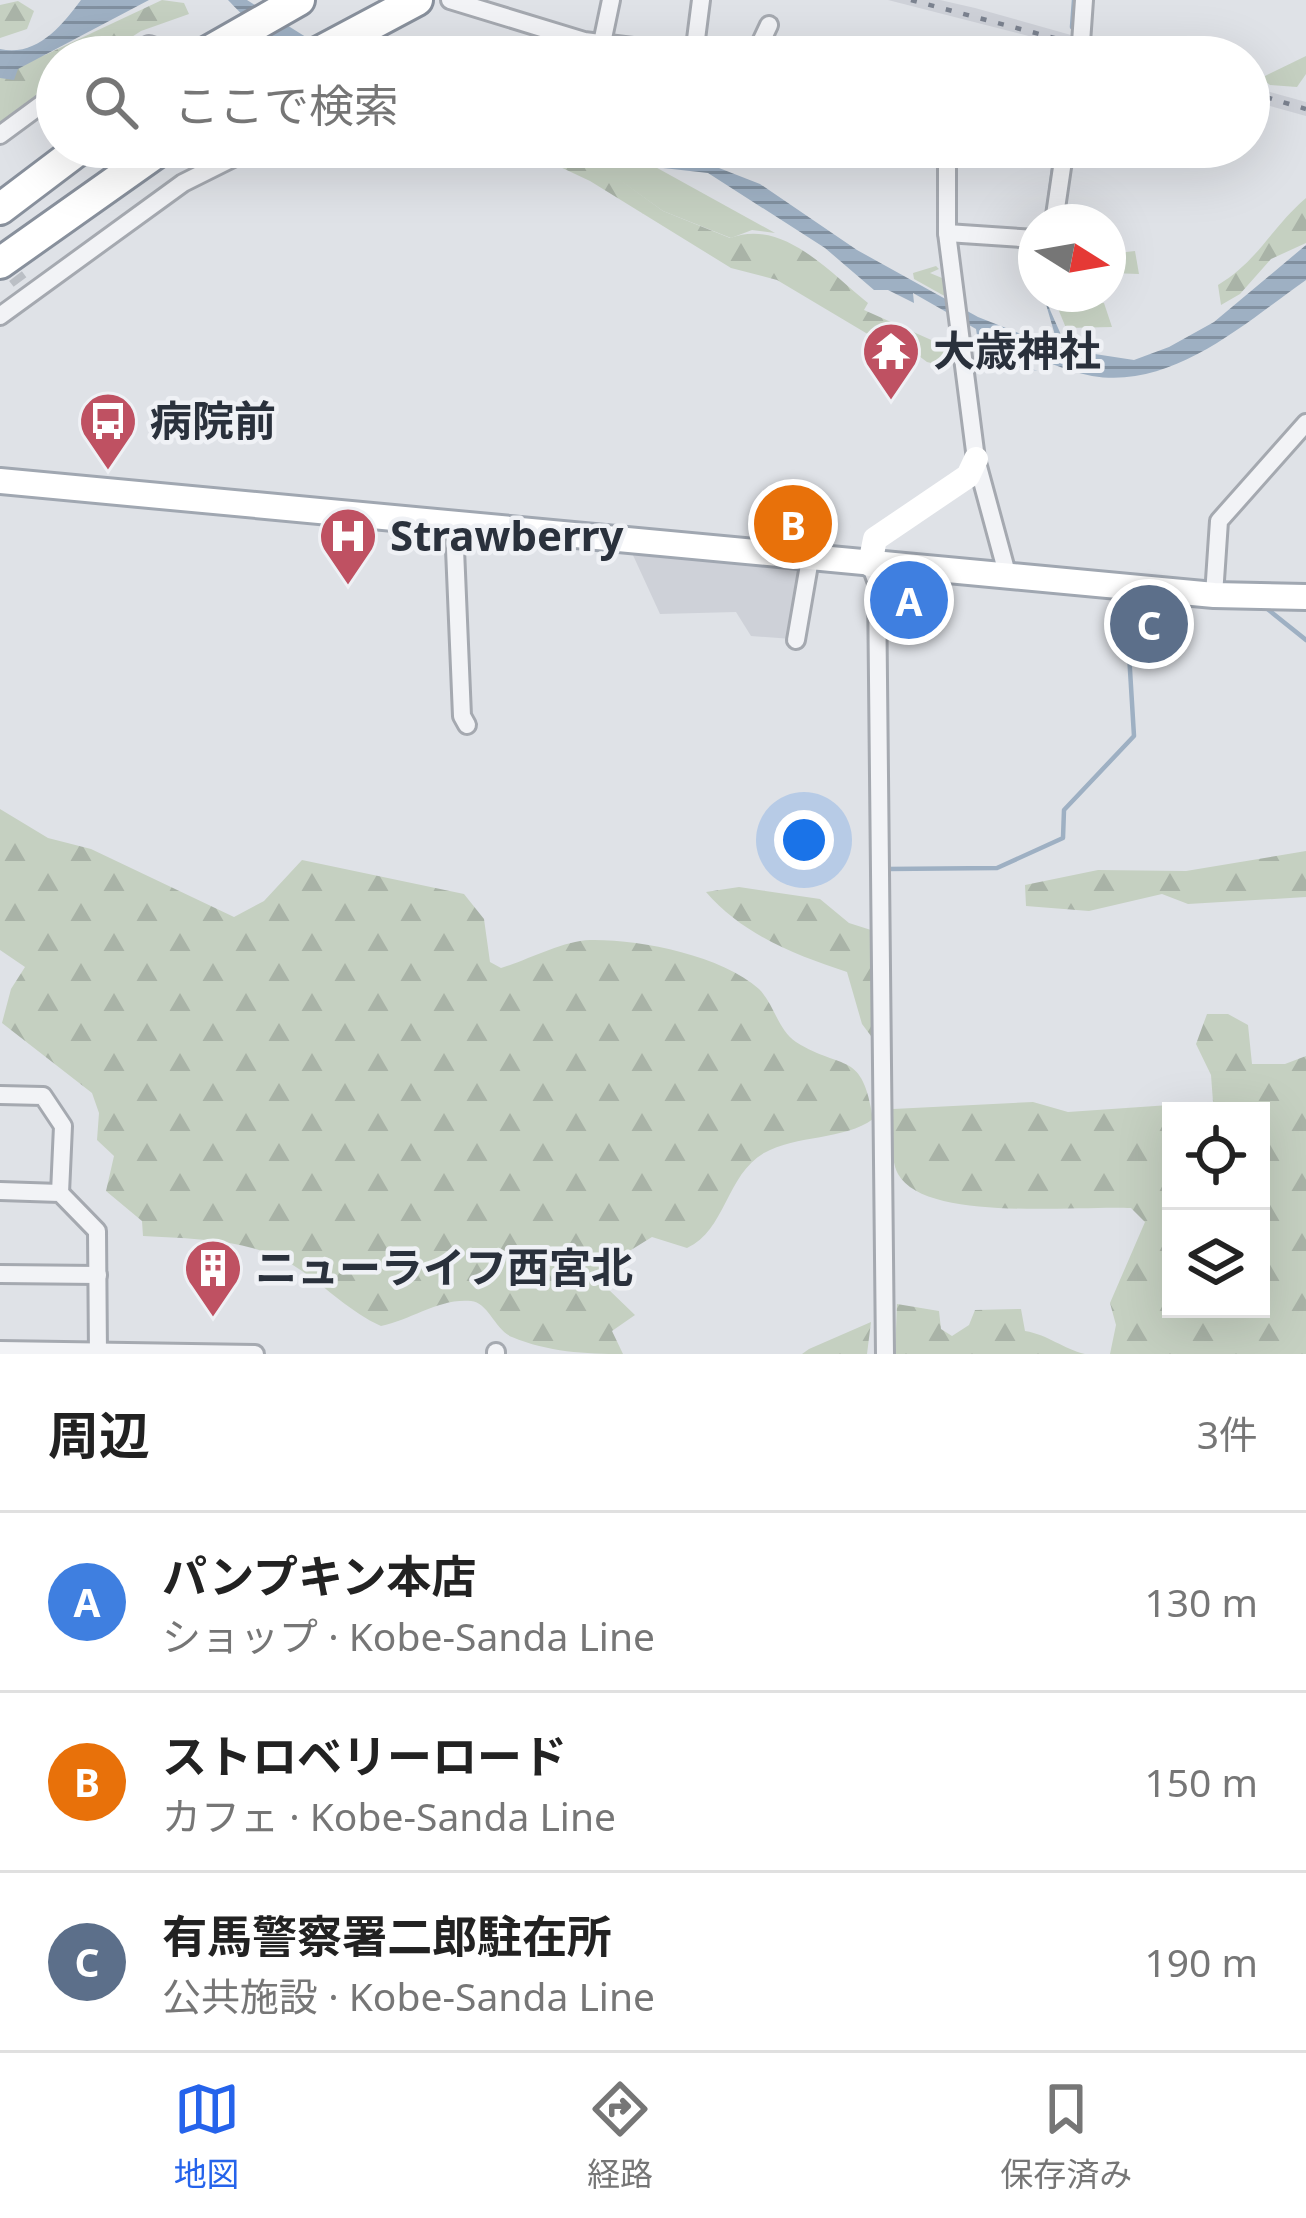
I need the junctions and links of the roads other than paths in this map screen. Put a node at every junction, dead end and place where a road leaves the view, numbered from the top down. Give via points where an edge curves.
1 (299, 0) edge
2 (318, 0) edge
3 (384, 0) edge
4 (417, 0) edge
5 (450, 0) edge
6 (611, 0) edge
7 (1084, 0) edge
8 (769, 25) dead end
9 (234, 36) edge
10 (241, 36) edge
11 (320, 36) edge
12 (349, 36) edge
13 (563, 36) edge
14 (604, 36) edge
15 (764, 36) edge
16 (1081, 36) edge
17 (36, 108) edge
18 (0, 135) edge
19 (36, 162) edge
20 (54, 168) edge
21 (114, 168) edge
22 (140, 168) edge
23 (213, 168) edge
24 (947, 168) edge
25 (1062, 168) edge
26 (0, 188) edge
27 (1057, 204) edge
28 (0, 209) edge
29 (946, 233) junction
30 (1018, 238) edge
31 (0, 251) edge
32 (16, 279) edge
33 (0, 316) edge
34 (1306, 423) edge
35 (976, 459) junction
36 (0, 481) edge
37 (454, 525) junction
38 (811, 559) junction
39 (870, 564) junction
40 (1008, 577) junction
41 (1214, 596) junction
42 (1306, 597) edge
43 (796, 640) dead end
44 (467, 724) dead end
45 (0, 1095) edge
46 (0, 1191) edge
47 (59, 1193) junction
48 (0, 1274) edge
49 (98, 1276) junction
50 (0, 1350) edge
51 (98, 1353) edge
52 (255, 1354) edge
53 (886, 1354) edge

1 - 9 highway
2 - 10 highway
3 - 11 highway
4 - 12 highway
5 - 13 street
6 - 14 street
7 - 16 street
8 - 15 street
17 - 18 street
19 - 26 highway
20 - 28 highway
21 - 31 highway
22 - 32 highway
23 - 32 street
24 - 29 street
25 - 27 street
29 - 30 street
29 - 35 street
32 - 33 street
34 - 41 street via 1219,521
35 - 39 main road via 968,476 874,539
35 - 40 street
36 - 37 main road
37 - 38 main road
37 - 44 street
38 - 39 main road
38 - 43 street
39 - 40 main road
39 - 53 street via 877,583
40 - 41 main road
41 - 42 main road
45 - 47 street via 43,1096 63,1126
46 - 47 street
47 - 49 street via 97,1231
48 - 49 street
49 - 51 street
50 - 51 street
51 - 52 street

